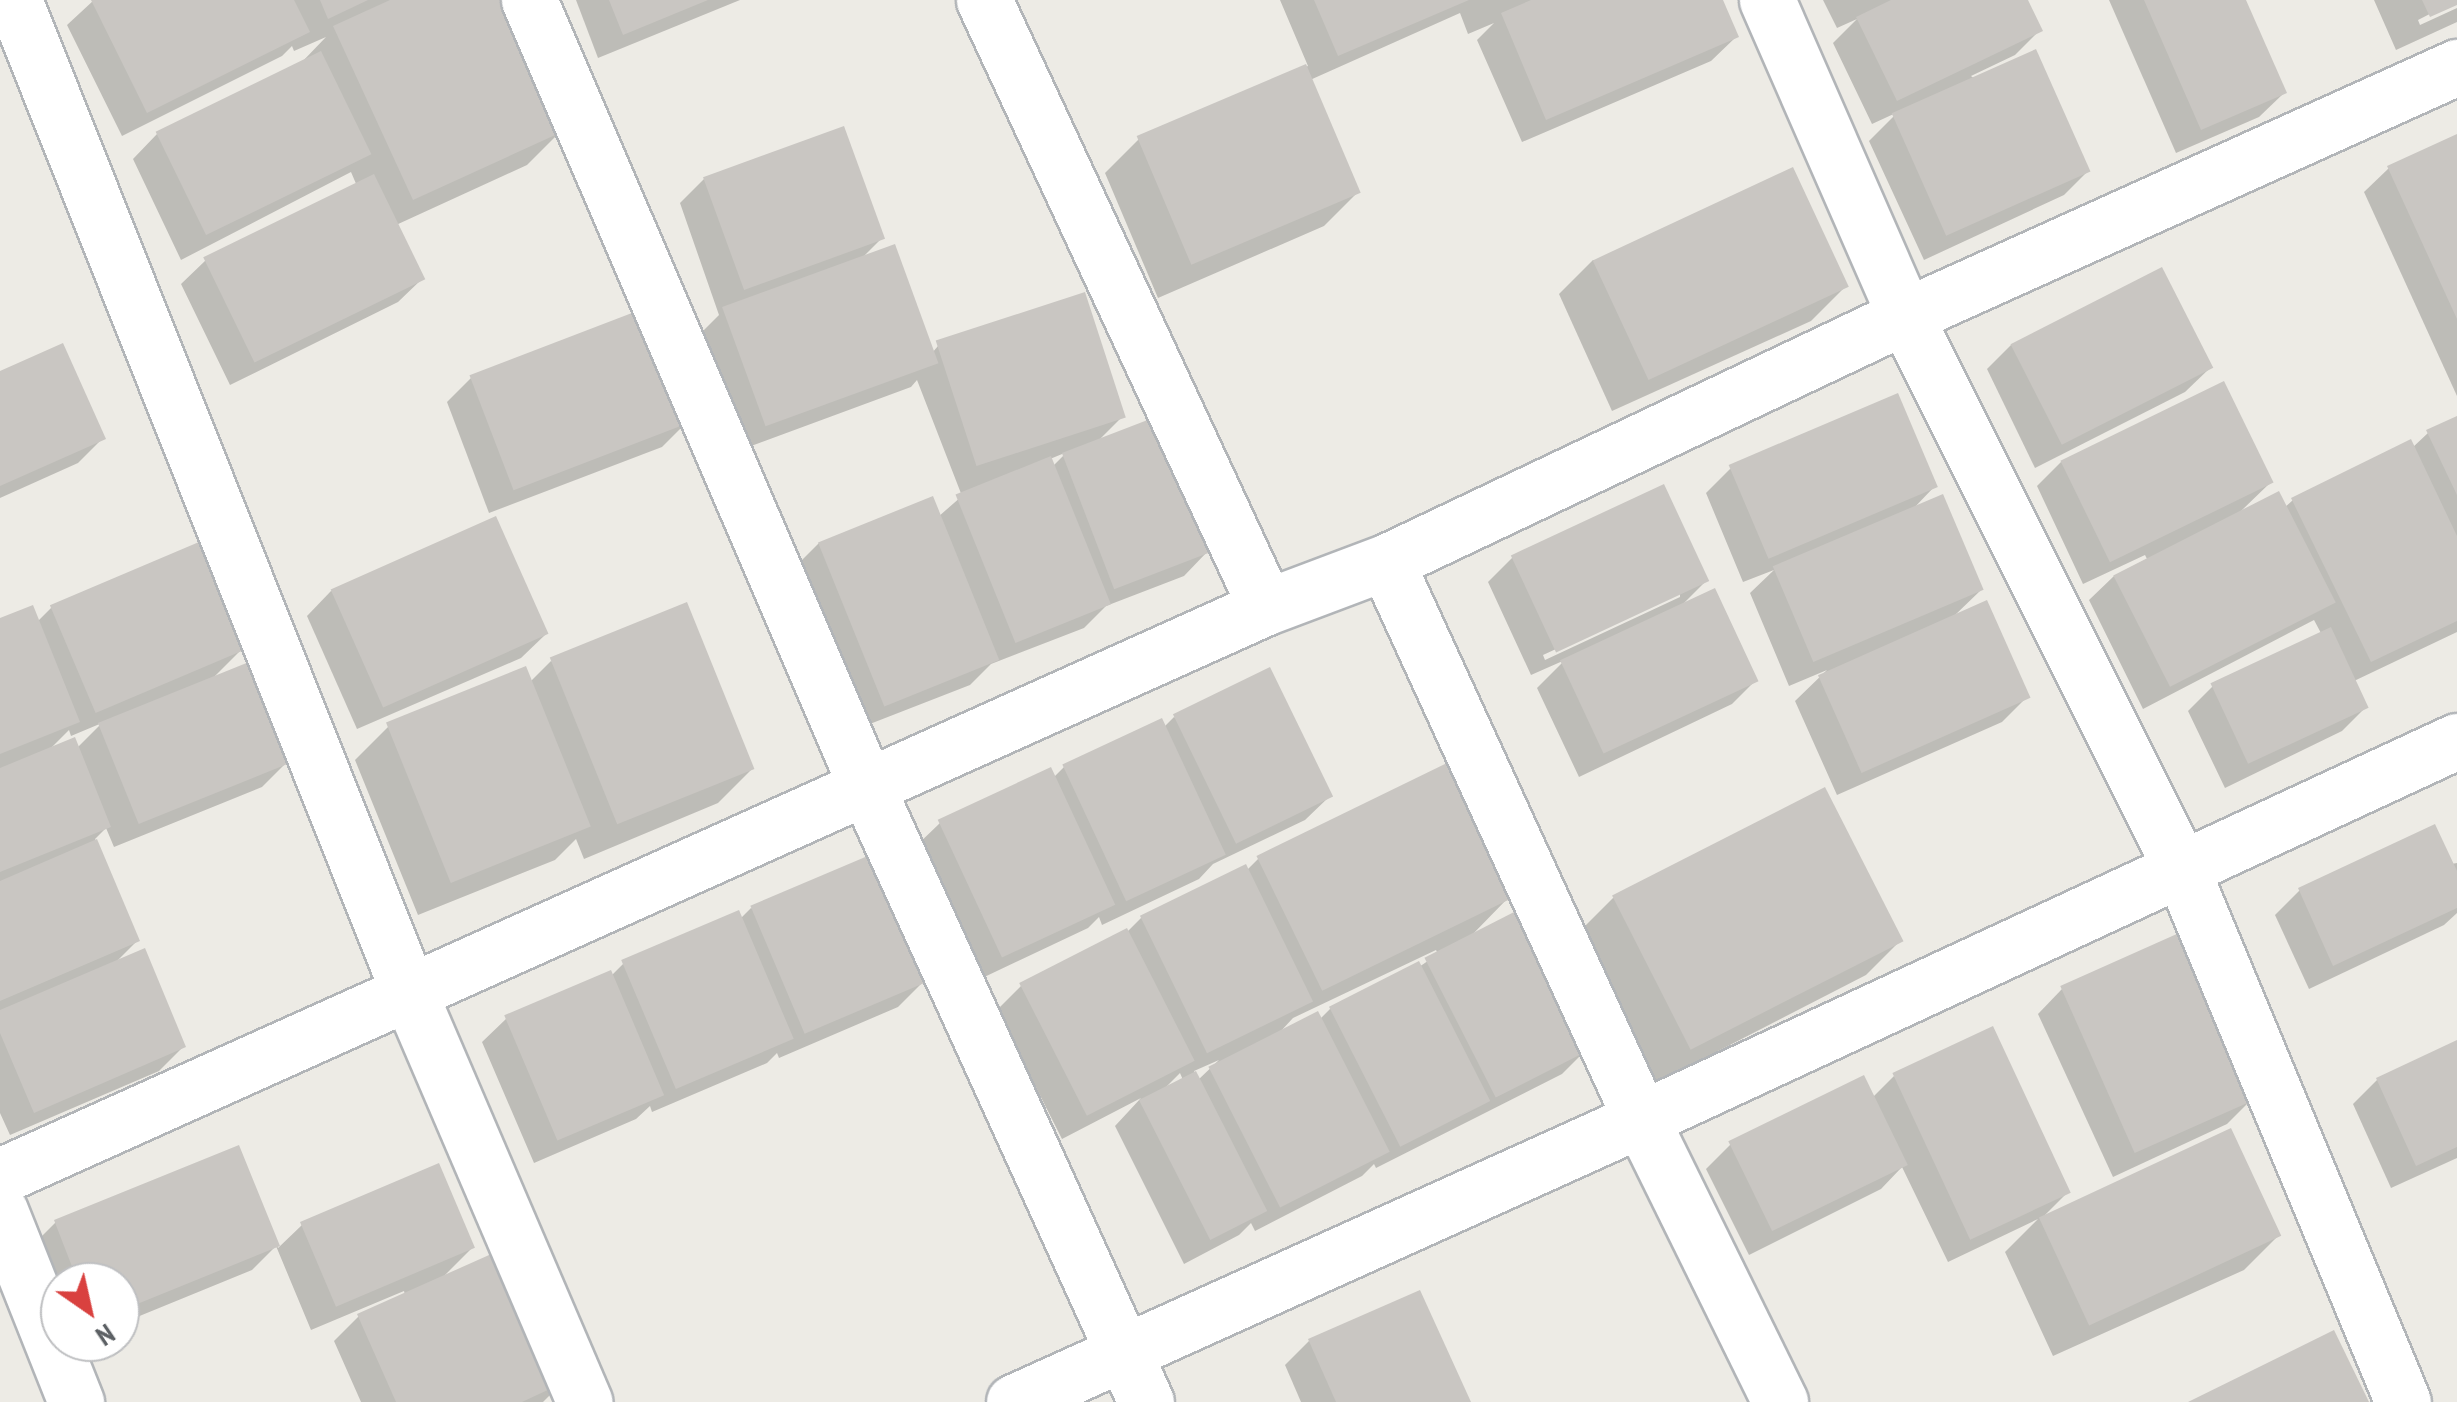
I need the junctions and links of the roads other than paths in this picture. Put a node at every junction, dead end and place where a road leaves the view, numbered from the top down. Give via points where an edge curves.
1 (14, 0) edge
2 (529, 0) edge
3 (1768, 0) edge
4 (991, 2) edge
5 (2457, 68) edge
6 (1905, 316) junction
7 (1386, 562) junction
8 (1266, 607) junction
9 (2457, 741) edge
10 (867, 788) junction
11 (2181, 868) junction
12 (408, 990) junction
13 (1642, 1120) junction
14 (0, 1176) edge
15 (0, 1211) edge
16 (1123, 1351) junction
17 (76, 1402) edge
18 (584, 1402) edge
19 (1014, 1402) edge
20 (1146, 1402) edge
21 (1780, 1402) edge
22 (2403, 1402) edge

1 - 12 street
2 - 10 street
3 - 6 street
4 - 8 street
5 - 6 street
6 - 7 street
6 - 11 street
7 - 8 street
7 - 13 street
8 - 10 street
9 - 11 street
10 - 12 street
10 - 16 street
11 - 13 street
11 - 22 street
12 - 14 street
12 - 18 street
13 - 16 street
13 - 21 street
15 - 17 street
16 - 19 street
16 - 20 street

